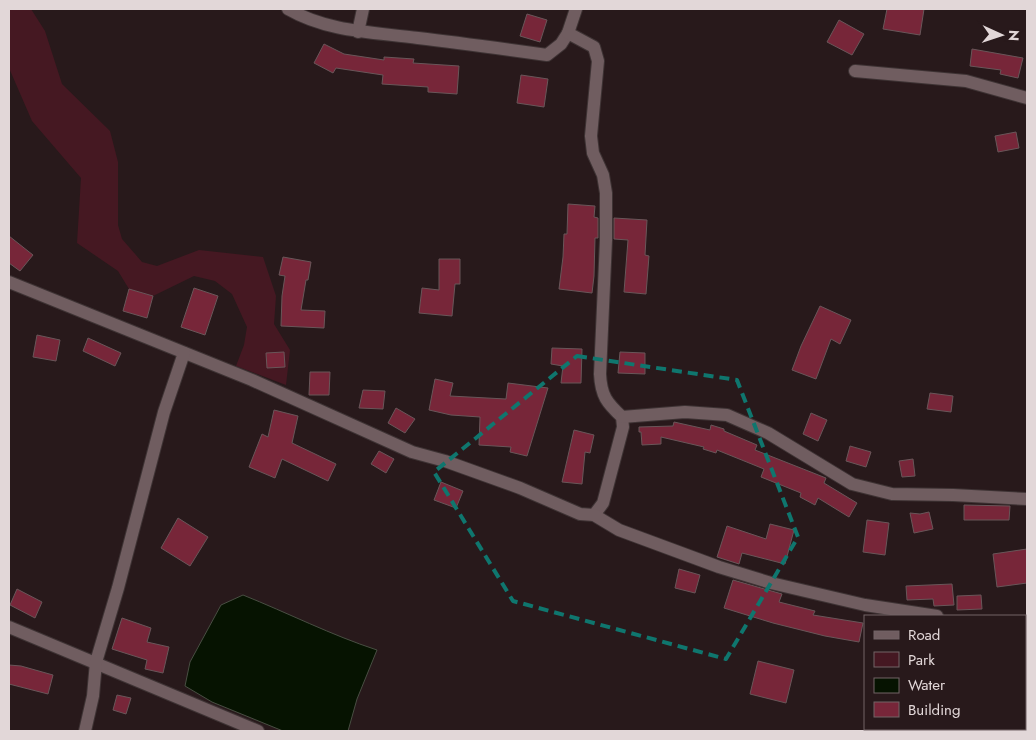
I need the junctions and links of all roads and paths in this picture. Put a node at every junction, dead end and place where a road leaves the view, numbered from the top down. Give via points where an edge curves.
1 (288, 9) edge
2 (363, 9) edge
3 (576, 9) edge
4 (358, 32) junction
5 (568, 33) junction
6 (855, 71) dead end
7 (1027, 98) edge
8 (9, 282) edge
9 (184, 353) junction
10 (622, 417) junction
11 (1027, 499) edge
12 (594, 515) junction
13 (930, 615) edge
14 (9, 626) edge
15 (96, 662) junction
16 (85, 731) edge
17 (258, 731) edge

1 - 4 street via 306,19
2 - 4 street
3 - 5 street
4 - 5 street via 547,55
5 - 10 street via 594,47 598,61 591,136 606,193 601,390 607,402
6 - 7 street via 966,81
8 - 9 street
9 - 12 street via 412,452 520,488 580,514
9 - 15 street via 164,412
10 - 11 street via 685,412 727,416 768,433 852,484 892,494
10 - 12 street via 623,427 606,494
12 - 13 street via 619,530 771,583 865,605
14 - 15 street
15 - 16 street
15 - 17 street

